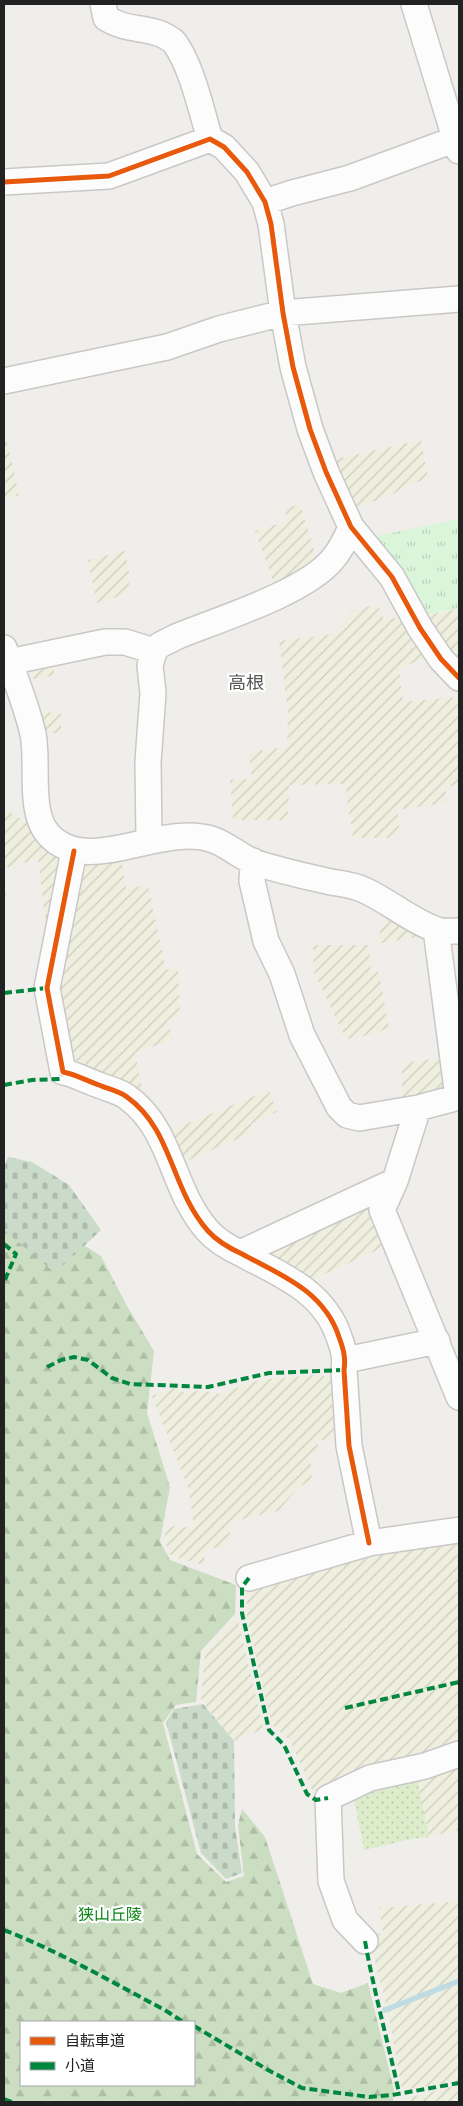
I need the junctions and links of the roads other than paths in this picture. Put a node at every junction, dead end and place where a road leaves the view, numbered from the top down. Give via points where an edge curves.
1 (103, 4) edge
2 (414, 4) edge
3 (210, 139) junction
4 (457, 145) edge
5 (4, 182) edge
6 (265, 202) junction
7 (459, 299) edge
8 (283, 313) junction
9 (4, 381) edge
10 (351, 527) junction
11 (154, 651) junction
12 (6, 656) edge
13 (459, 678) edge
14 (149, 840) junction
15 (74, 851) junction
16 (252, 861) junction
17 (449, 931) edge
18 (459, 1097) edge
19 (418, 1108) junction
20 (395, 1181) junction
21 (240, 1253) junction
22 (437, 1342) junction
23 (346, 1360) junction
24 (459, 1397) edge
25 (459, 1530) edge
26 (369, 1542) junction
27 (249, 1578) dead end
28 (459, 1754) edge
29 (365, 1941) dead end

1 - 3 street via 106,18 119,26 160,34 173,40 182,56
2 - 4 street
3 - 5 street via 109,176
3 - 6 street via 224,147 247,172
4 - 6 street
6 - 8 street
7 - 8 street
8 - 9 street via 219,329 167,347
8 - 10 street via 293,367 310,429
10 - 11 street via 344,545 331,562 296,588 178,636
10 - 13 street via 392,577 420,628
11 - 12 street via 126,642 105,642
11 - 14 street via 150,666 153,693 148,762
12 - 15 street via 33,734 41,819 48,833
14 - 15 street via 100,852
14 - 16 street via 184,836 209,838
15 - 21 street via 47,988 63,1072 125,1096 143,1110 156,1127 186,1201 216,1240
16 - 17 street via 362,889
16 - 19 street via 252,881 266,941 282,974 302,1035 339,1107 347,1115 359,1118
17 - 18 street via 437,937
18 - 19 street
19 - 20 street
20 - 21 street
20 - 22 street via 382,1210
21 - 23 street via 301,1286 318,1300 335,1323
22 - 23 street
22 - 24 street
23 - 26 street via 349,1446
25 - 26 street
26 - 27 street
28 - 29 street via 425,1766 370,1778 328,1798 331,1881 345,1920

